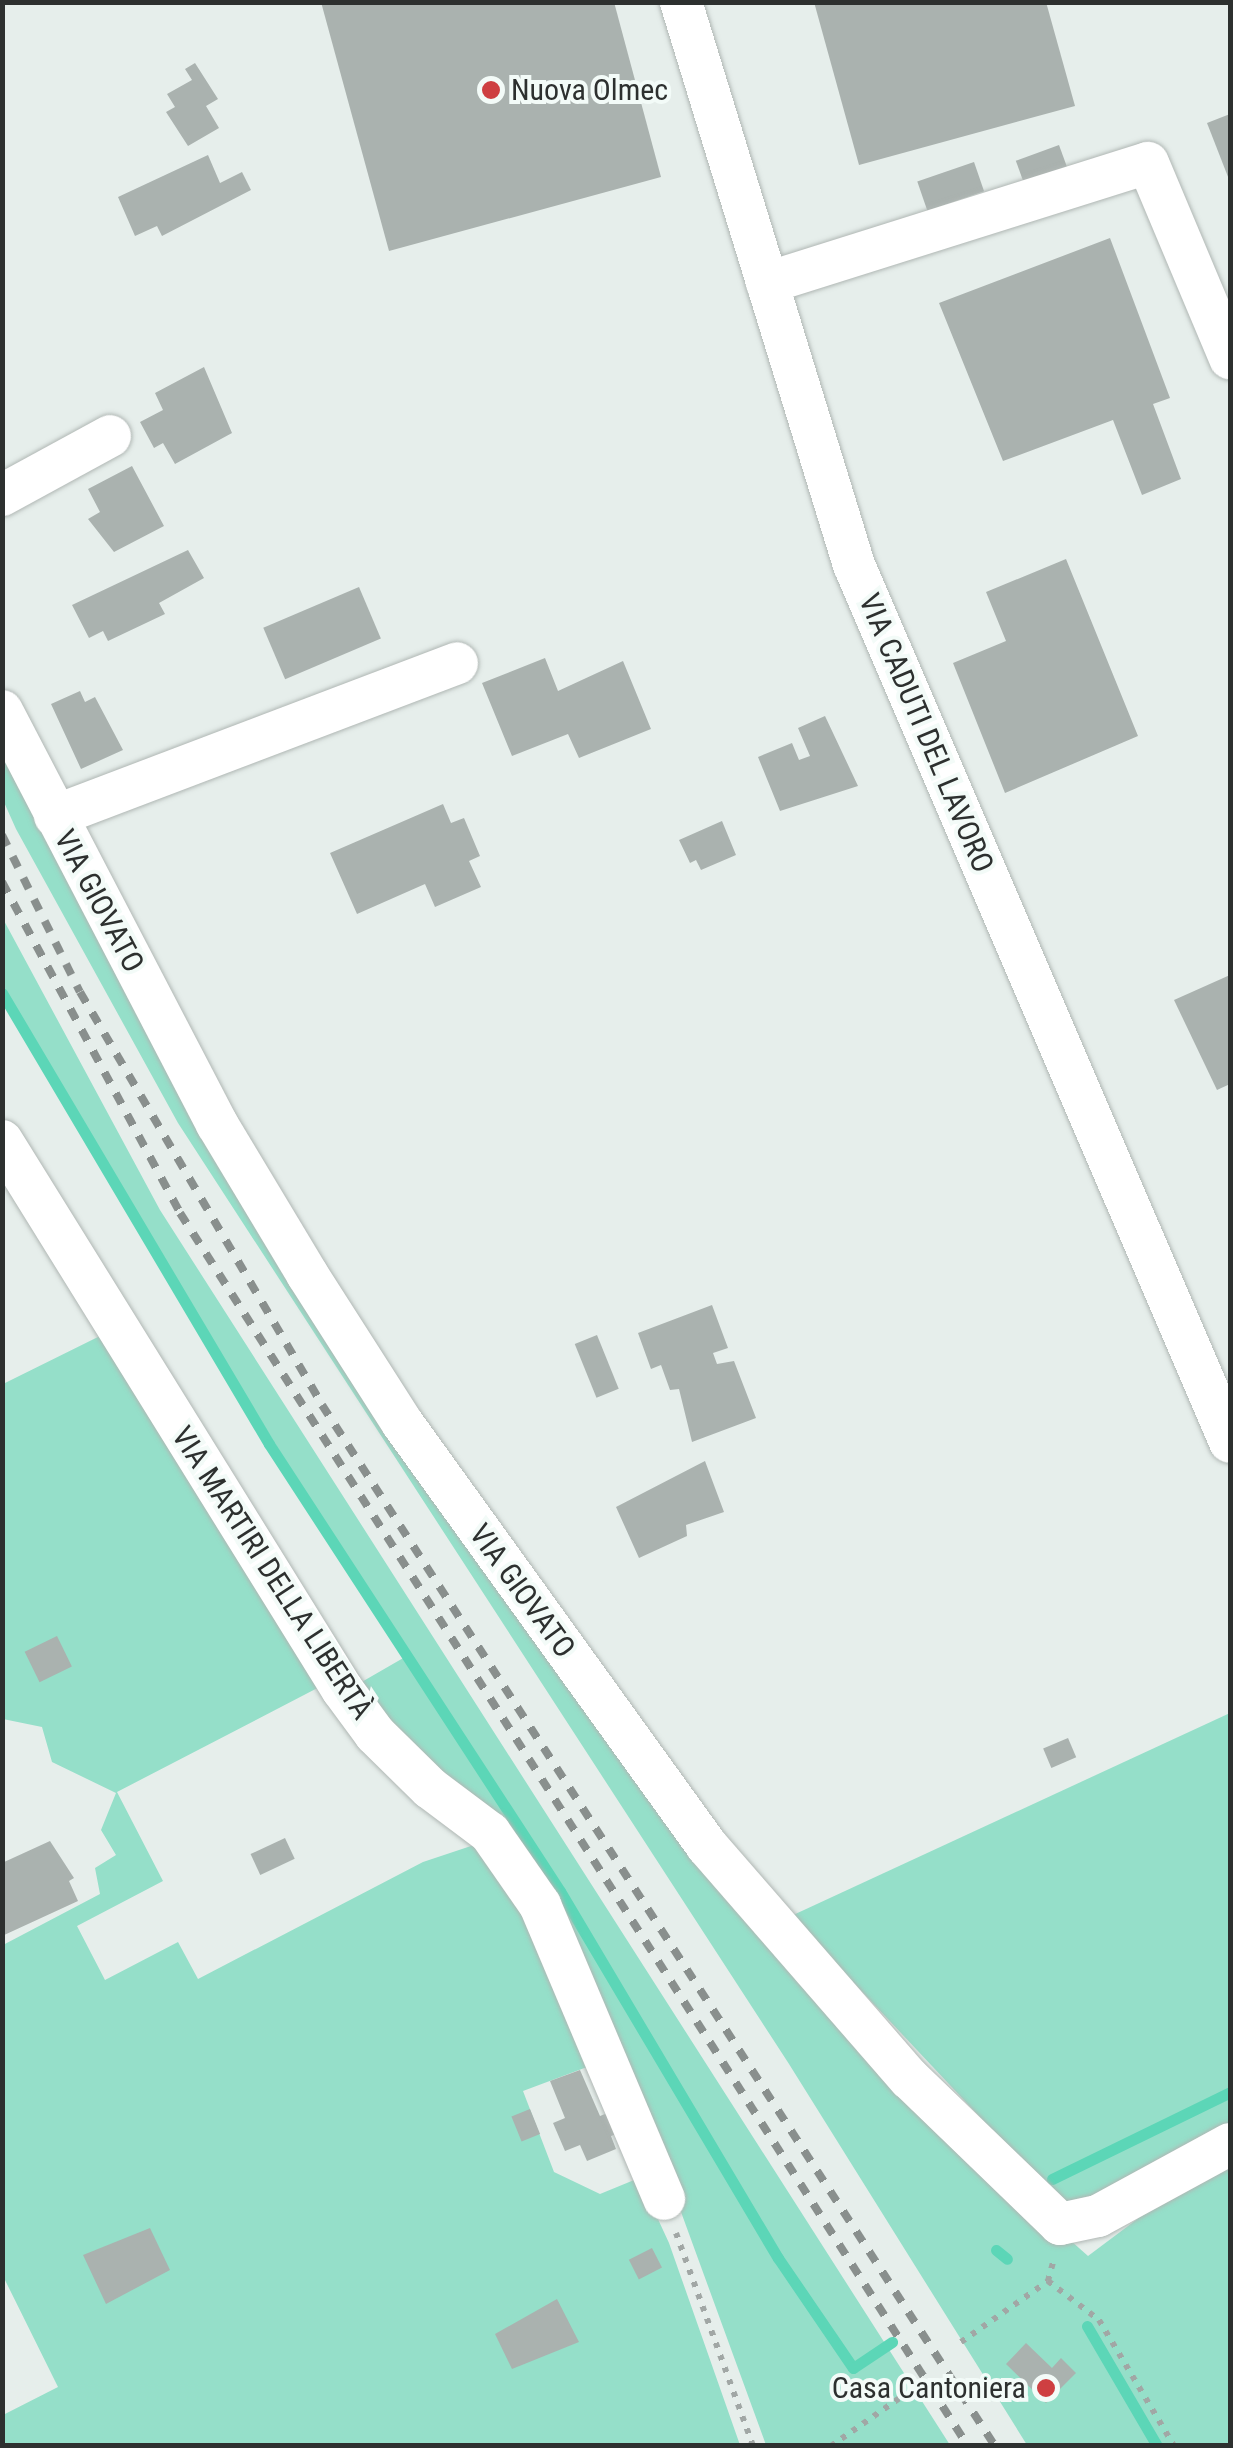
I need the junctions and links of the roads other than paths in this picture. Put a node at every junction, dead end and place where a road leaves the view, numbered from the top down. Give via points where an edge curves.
1 (681, 2) edge
2 (767, 283) junction
3 (1230, 358) edge
4 (110, 436) dead end
5 (2, 495) edge
6 (457, 663) dead end
7 (2, 711) edge
8 (55, 816) junction
9 (2, 1141) edge
10 (1230, 1442) edge
11 (1230, 2144) edge
12 (664, 2198) road end

1 - 2 street, VIA CADUTI DEL LAVORO
2 - 3 street via 1148,163
2 - 10 street, VIA CADUTI DEL LAVORO via 854,565
4 - 5 street
6 - 8 street
7 - 8 street, VIA GIOVATO
8 - 11 street, VIA GIOVATO via 217,1124 403,1424 707,1846 909,2078 1060,2224 1098,2216
9 - 12 street, VIA MARTIRI DELLA LIBERTÀ via 342,1689 430,1788 490,1833 540,1905

